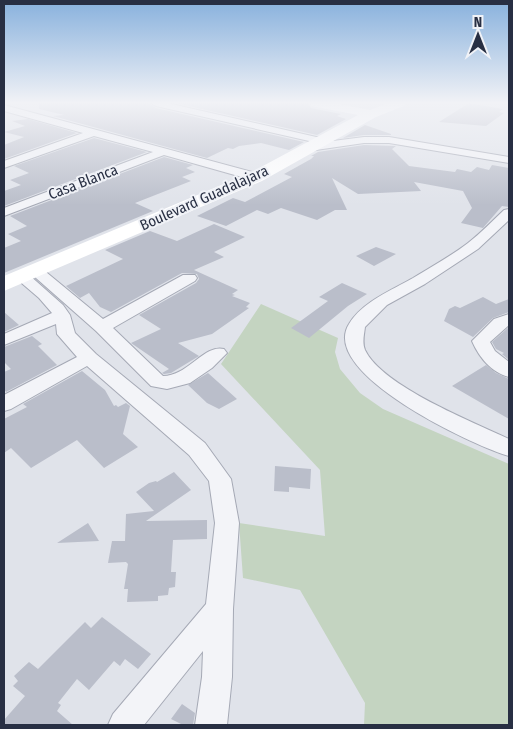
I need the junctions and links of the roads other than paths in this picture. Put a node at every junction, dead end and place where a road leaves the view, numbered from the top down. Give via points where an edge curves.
1 (81, 137) edge
2 (107, 137) edge
3 (285, 137) edge
4 (329, 137) edge
5 (315, 145) junction
6 (162, 152) junction
7 (509, 160) edge
8 (4, 165) edge
9 (256, 178) junction
10 (4, 212) edge
11 (509, 213) edge
12 (29, 274) junction
13 (189, 278) dead end
14 (4, 284) edge
15 (62, 315) junction
16 (509, 319) edge
17 (102, 327) junction
18 (4, 340) edge
19 (218, 353) dead end
20 (89, 358) junction
21 (509, 371) edge
22 (4, 404) edge
23 (509, 448) edge
24 (219, 609) junction
25 (124, 725) edge
26 (210, 725) edge

1 - 8 street
2 - 6 street
3 - 5 street
4 - 5 main road, Boulevard Guadalajara
5 - 7 street via 377,140
5 - 9 main road, Boulevard Guadalajara
6 - 9 street
6 - 10 street, Casa Blanca
9 - 12 main road, Boulevard Guadalajara
11 - 23 street via 474,246 381,302 356,326 355,349 370,372 410,400
12 - 14 main road, Boulevard Guadalajara
12 - 15 street
12 - 17 street
13 - 17 street
15 - 18 street
15 - 20 street via 66,334
16 - 21 street via 500,322 481,340 487,354
17 - 19 street via 158,382 169,384 201,369
20 - 22 street
20 - 24 street via 197,449 220,479 227,523
24 - 25 street
24 - 26 street via 217,678

